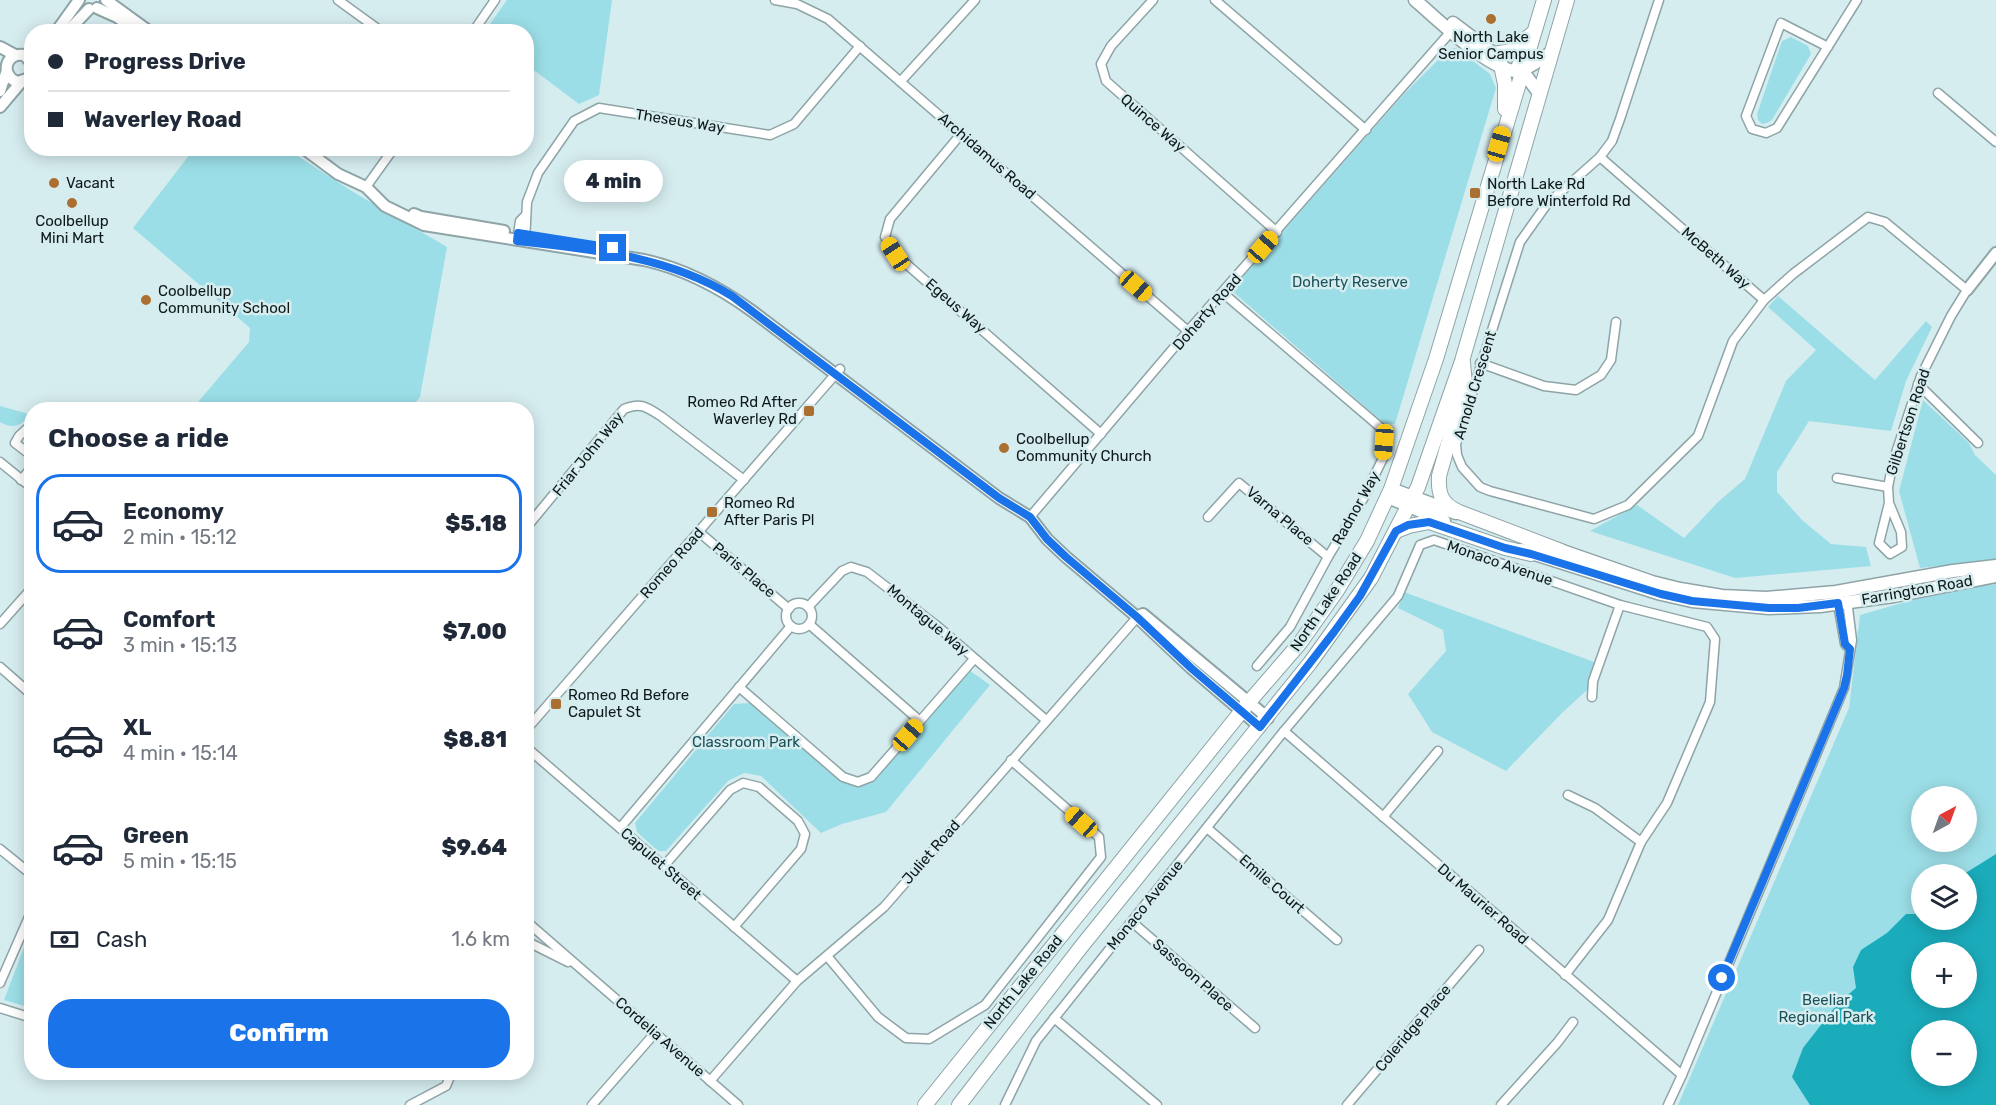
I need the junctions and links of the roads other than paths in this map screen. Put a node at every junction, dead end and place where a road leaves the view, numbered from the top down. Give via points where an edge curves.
1 (79, 0) edge
2 (338, 0) edge
3 (495, 0) edge
4 (775, 0) edge
5 (975, 0) edge
6 (1153, 0) edge
7 (1215, 0) edge
8 (1415, 0) edge
9 (1427, 0) edge
10 (1544, 0) edge
11 (1567, 0) edge
12 (1659, 0) edge
13 (1857, 0) edge
14 (798, 2) edge
15 (99, 4) edge
16 (62, 24) edge
17 (76, 24) edge
18 (127, 24) edge
19 (135, 24) edge
20 (371, 24) edge
21 (478, 24) edge
22 (1453, 28) junction
23 (1532, 34) junction
24 (860, 46) junction
25 (0, 47) edge
26 (1828, 47) junction
27 (24, 51) edge
28 (1551, 53) junction
29 (17, 54) junction
30 (24, 56) edge
31 (1498, 60) junction
32 (4, 68) edge
33 (1522, 70) junction
34 (24, 80) edge
35 (901, 81) junction
36 (24, 83) edge
37 (0, 91) edge
38 (1539, 93) junction
39 (1938, 93) dead end
40 (0, 107) edge
41 (1505, 123) junction
42 (1366, 130) junction
43 (961, 134) junction
44 (1996, 142) edge
45 (314, 156) edge
46 (325, 156) edge
47 (388, 156) edge
48 (1600, 157) junction
49 (368, 184) junction
50 (1277, 232) junction
51 (521, 238) junction
52 (1996, 253) edge
53 (1966, 290) junction
54 (1223, 293) junction
55 (1764, 300) junction
56 (1616, 322) dead end
57 (1188, 331) junction
58 (1462, 361) junction
59 (1480, 363) junction
60 (837, 371) junction
61 (1918, 384) junction
62 (24, 431) edge
63 (1101, 434) junction
64 (1978, 443) dead end
65 (24, 450) edge
66 (0, 462) edge
67 (1838, 478) dead end
68 (744, 480) junction
69 (24, 482) edge
70 (1888, 487) junction
71 (1389, 493) junction
72 (1411, 502) junction
73 (1889, 503) junction
74 (1032, 515) junction
75 (1208, 517) dead end
76 (534, 518) edge
77 (1396, 531) junction
78 (699, 532) junction
79 (1561, 551) junction
80 (1531, 554) junction
81 (1328, 557) junction
82 (1996, 566) edge
83 (1996, 576) edge
84 (24, 597) edge
85 (1841, 597) junction
86 (1620, 605) junction
87 (808, 607) junction
88 (789, 609) junction
89 (1140, 615) junction
90 (0, 624) edge
91 (809, 624) junction
92 (791, 626) junction
93 (974, 659) junction
94 (1257, 666) dead end
95 (0, 667) edge
96 (739, 687) junction
97 (24, 688) edge
98 (1592, 697) dead end
99 (1245, 707) junction
100 (1046, 720) junction
101 (534, 721) edge
102 (920, 721) junction
103 (1264, 722) junction
104 (1284, 732) junction
105 (1438, 751) dead end
106 (534, 754) edge
107 (1011, 760) junction
108 (1568, 795) dead end
109 (1383, 817) junction
110 (620, 828) junction
111 (1207, 828) junction
112 (1641, 842) junction
113 (0, 849) edge
114 (664, 866) junction
115 (24, 868) edge
116 (1132, 922) junction
117 (734, 927) junction
118 (24, 928) edge
119 (534, 928) edge
120 (1337, 940) dead end
121 (534, 945) edge
122 (1479, 950) dead end
123 (826, 956) junction
124 (582, 969) junction
125 (1565, 975) junction
126 (796, 981) junction
127 (0, 983) edge
128 (0, 1008) edge
129 (24, 1016) edge
130 (1054, 1018) junction
131 (1573, 1022) dead end
132 (1255, 1028) dead end
133 (655, 1033) junction
134 (1682, 1075) junction
135 (449, 1080) edge
136 (711, 1081) junction
137 (1154, 1104) edge
138 (410, 1105) edge
139 (592, 1105) edge
140 (738, 1105) edge
141 (925, 1105) edge
142 (959, 1105) edge
143 (1005, 1105) edge
144 (1349, 1105) edge
145 (1501, 1105) edge
146 (1668, 1105) edge

1 - 15 street via 83,6
1 - 16 street
2 - 20 street
3 - 21 street
4 - 14 street, Archidamus Road
5 - 35 street
6 - 50 street, Quince Way via 1111,46 1101,64 1106,81
7 - 42 street
8 - 22 main road
9 - 22 main road
10 - 23 main road, North Lake Road
11 - 28 main road, North Lake Road
12 - 48 street via 1612,141
13 - 26 street
14 - 24 street, Archidamus Road via 828,19
15 - 17 street
15 - 18 street
15 - 19 street
22 - 31 main road
22 - 42 street, Doherty Road
23 - 31 main road
23 - 33 main road, North Lake Road
24 - 35 street, Archidamus Road
24 - 51 street, Theseus Way via 794,124 770,135 599,108 574,121 538,173 520,221
25 - 29 street
26 - 26 street via 1777,128 1766,134 1752,129 1746,116 1781,23
27 - 29 street
28 - 33 main road
28 - 38 main road, North Lake Road
29 - 30 street
29 - 32 street
31 - 33 main road via 1517,63
31 - 41 main road via 1505,84
32 - 34 street via 12,80
32 - 37 street
33 - 38 main road
33 - 41 main road, North Lake Road
35 - 43 street, Archidamus Road
36 - 40 street
38 - 58 main road, North Lake Road
39 - 44 street
41 - 71 main road, North Lake Road via 1436,359
42 - 50 street, Doherty Road
43 - 57 street, Archidamus Road
43 - 63 street, Egeus Way via 890,219 885,237 895,254
45 - 49 street via 338,174
46 - 49 street
47 - 49 street
48 - 55 street, McBeth Way
48 - 59 street, Arnold Crescent via 1545,207 1520,242
49 - 51 street via 388,201 421,217
50 - 54 street, Doherty Road
51 - 60 street via 635,252 698,270 754,304
52 - 53 street, Gilbertson Road
53 - 55 street, McBeth Way via 1885,222 1868,217
53 - 61 street, Gilbertson Road
54 - 57 street, Doherty Road
54 - 81 street, Radnor Way via 1380,427 1384,456
55 - 59 street, Arnold Crescent via 1733,341 1698,436 1628,505 1594,519 1490,491 1480,487 1462,467 1456,444
56 - 59 street via 1611,360 1601,375 1576,390 1544,386
57 - 63 street, Doherty Road
58 - 72 main road, North Lake Road
58 - 79 main road via 1465,382 1439,476 1440,497 1453,509
60 - 68 street, Romeo Road
60 - 74 street
61 - 64 street
61 - 70 street, Gilbertson Road
62 - 65 street via 15,443
63 - 74 street, Doherty Road
66 - 69 street
67 - 70 street
68 - 76 street, Friar John Way via 662,417 636,404 624,409
68 - 78 street, Romeo Road
70 - 73 street, Gilbertson Road
71 - 72 main road, Farrington Road
71 - 99 main road, North Lake Road via 1367,541 1336,592 1300,643
72 - 77 main road, North Lake Road
72 - 79 main road, Farrington Road
72 - 80 main road, Farrington Road
73 - 73 street, Gilbertson Road via 1901,532 1902,547 1890,554 1879,543
74 - 89 street via 1060,551
75 - 81 street, Varna Place via 1239,483
77 - 80 main road via 1429,522
77 - 103 main road, North Lake Road via 1360,596
78 - 88 street, Paris Place
78 - 101 street, Romeo Road
79 - 85 main road, Farrington Road via 1652,582 1706,594
80 - 85 main road, Farrington Road via 1692,601 1798,608
81 - 94 street, Radnor Way via 1290,627
82 - 85 main road, Farrington Road via 1942,573
83 - 85 main road, Farrington Road via 1933,589
84 - 90 street
85 - 134 street via 1852,640 1844,688
86 - 98 street via 1593,681
86 - 104 street, Monaco Avenue via 1434,540 1420,545 1398,596
86 - 112 street, Monaco Avenue via 1707,627 1715,639 1710,702 1667,803
87 - 88 street via 798,604
87 - 91 street via 812,617
87 - 93 street, Montague Way via 842,571 859,569 893,591
88 - 92 street via 787,620
89 - 99 street
89 - 100 street, Juliet Road
91 - 92 street via 800,629
91 - 102 street
92 - 96 street
93 - 100 street, Montague Way
93 - 102 street
95 - 97 street
96 - 102 street via 843,777 858,782 871,777
96 - 110 street
99 - 103 street
99 - 141 main road, North Lake Road
100 - 107 street, Juliet Road
103 - 142 main road, North Lake Road
104 - 109 street, Du Maurier Road
104 - 111 street, Monaco Avenue
105 - 109 street
106 - 110 street, Capulet Street
107 - 123 street, Juliet Road via 884,907
107 - 123 street via 1099,837 1101,857 985,1005 929,1040 906,1038 878,1017
108 - 112 street via 1594,808
109 - 125 street, Du Maurier Road
110 - 114 street, Capulet Street
111 - 116 street, Monaco Avenue
111 - 120 street, Emile Court
112 - 125 street, Monaco Avenue via 1608,920
113 - 115 street
114 - 117 street, Capulet Street
114 - 117 street via 730,790 743,783 759,787 798,821 805,834 801,849
116 - 130 street, Monaco Avenue
116 - 132 street, Sassoon Place
117 - 126 street, Capulet Street
118 - 127 street
119 - 124 street, Cordelia Avenue
121 - 124 street, Cordelia Avenue
122 - 144 street, Coleridge Place
123 - 126 street, Juliet Road
124 - 133 street, Cordelia Avenue
125 - 134 street, Du Maurier Road
126 - 136 street, Juliet Road
128 - 129 street
130 - 137 street
130 - 143 street, Monaco Avenue via 1036,1041
131 - 145 street
133 - 136 street, Cordelia Avenue
133 - 139 street
134 - 146 street
135 - 138 street via 446,1086
136 - 140 street, Cordelia Avenue

